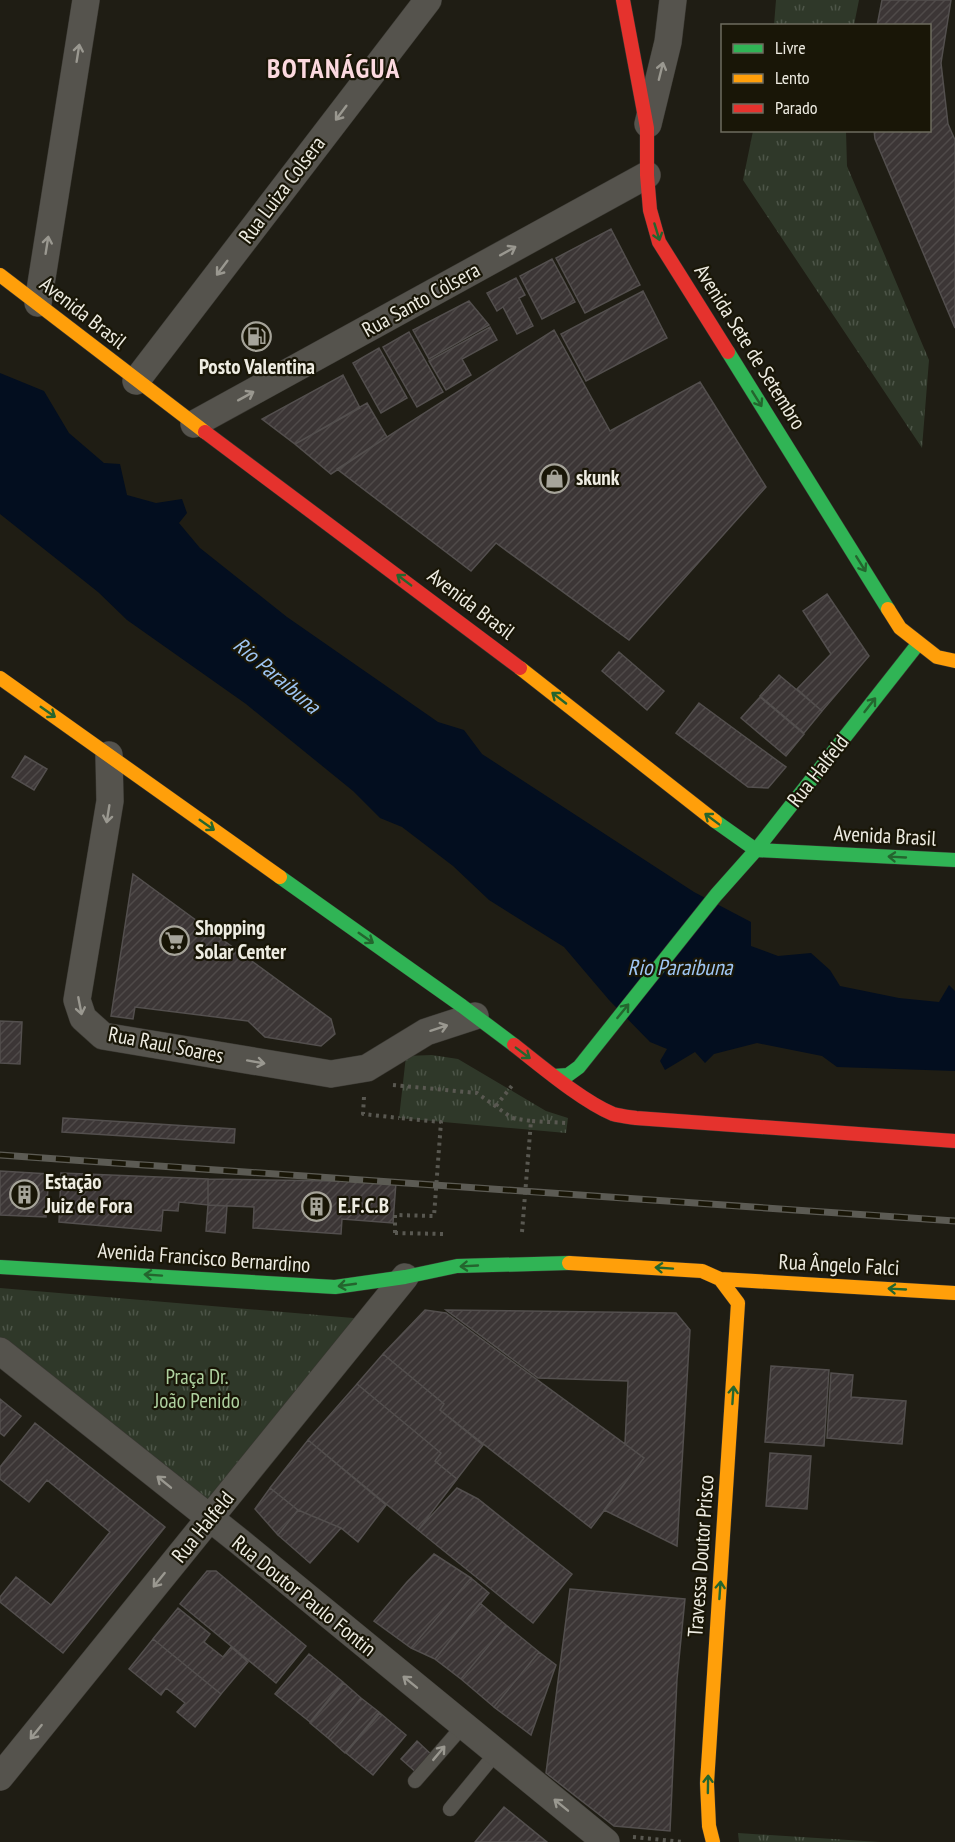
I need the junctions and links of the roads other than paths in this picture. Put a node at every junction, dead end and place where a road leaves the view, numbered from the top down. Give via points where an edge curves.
1 (86, 0) edge
2 (428, 0) edge
3 (623, 0) edge
4 (674, 0) edge
5 (647, 128) junction
6 (647, 175) junction
7 (0, 275) edge
8 (38, 303) junction
9 (136, 381) junction
10 (194, 424) junction
11 (918, 644) junction
12 (955, 661) edge
13 (0, 678) edge
14 (109, 755) junction
15 (756, 850) junction
16 (955, 860) edge
17 (475, 1016) junction
18 (554, 1076) junction
19 (955, 1141) edge
20 (0, 1266) edge
21 (405, 1277) junction
22 (720, 1279) junction
23 (955, 1293) edge
24 (0, 1351) edge
25 (209, 1519) junction
26 (463, 1725) junction
27 (496, 1753) junction
28 (0, 1777) edge
29 (415, 1781) dead end
30 (450, 1809) dead end
31 (601, 1838) edge
32 (713, 1842) edge

8 -> 1 street
2 -> 9 street, Rua Luiza Colsera
3 - 5 main road, Avenida Sete de Setembro
5 -> 4 street
5 - 6 main road, Avenida Sete de Setembro
10 -> 6 street, Rua Santo Cólsera
6 -> 11 main road, Avenida Sete de Setembro via 650,210 660,242 900,628
7 - 8 main road, Avenida Brasil
8 - 9 main road, Avenida Brasil
9 - 10 main road, Avenida Brasil
15 -> 10 main road, Avenida Brasil via 507,657
11 - 12 main road, Avenida Sete de Setembro via 937,657
15 -> 11 main road, Rua Halfeld
13 -> 14 main road
14 -> 17 main road
14 -> 17 street, Rua Raul Soares via 110,801 77,1000 82,1018 103,1036 331,1074 366,1075 426,1032
16 -> 15 main road, Avenida Brasil
18 -> 15 main road, Rua Halfeld via 568,1075 579,1067
17 -> 18 main road
18 - 19 main road via 615,1114 636,1118
21 -> 20 main road, Avenida Francisco Bernardino via 335,1287
22 -> 21 main road, Avenida Francisco Bernardino via 702,1271 583,1263 457,1266
21 - 25 street, Rua Halfeld
23 -> 22 main road, Rua Ângelo Falci
32 -> 22 main road, Travessa Doutor Prisco via 707,1783 738,1303
25 -> 24 street, Rua Doutor Paulo Fontin
26 -> 25 street, Rua Doutor Paulo Fontin
25 -> 28 street, Rua Halfeld
26 - 27 street, Rua Doutor Paulo Fontin
29 -> 26 lane
27 - 30 lane
31 -> 27 street, Rua Doutor Paulo Fontin

